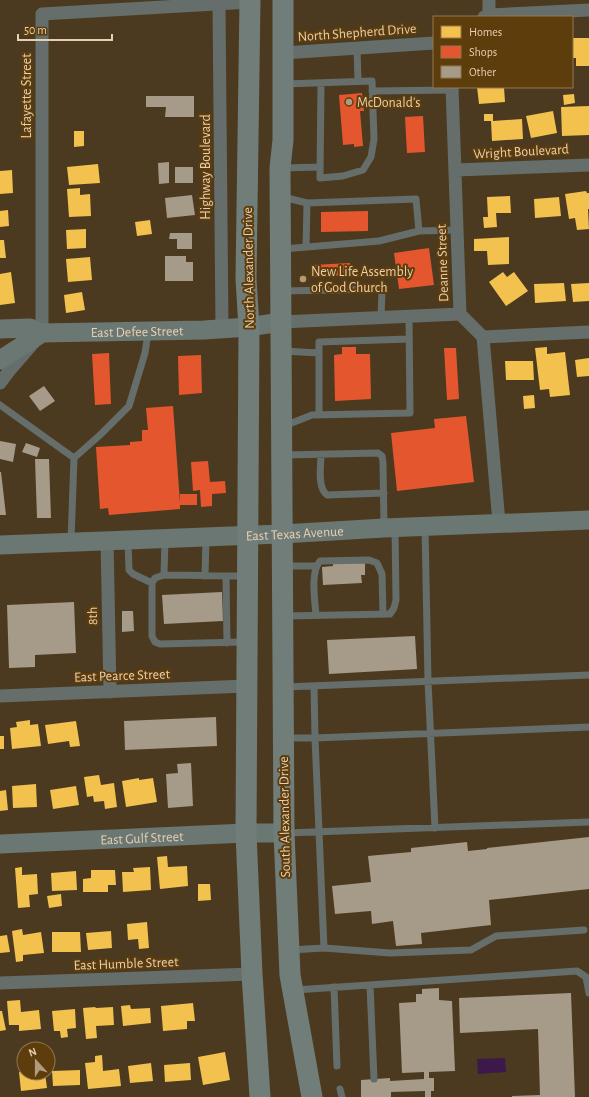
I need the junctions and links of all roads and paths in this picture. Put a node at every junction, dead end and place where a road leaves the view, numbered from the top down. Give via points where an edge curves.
1 (283, 0) edge
2 (489, 0) edge
3 (250, 1) edge
4 (219, 4) junction
5 (589, 10) edge
6 (487, 16) edge
7 (433, 43) edge
8 (357, 48) junction
9 (283, 53) junction
10 (358, 81) junction
11 (321, 83) junction
12 (282, 84) junction
13 (452, 88) edge
14 (372, 91) junction
15 (589, 164) edge
16 (248, 167) junction
17 (320, 167) junction
18 (280, 168) junction
19 (455, 170) junction
20 (280, 196) junction
21 (307, 203) junction
22 (457, 230) junction
23 (419, 231) junction
24 (306, 247) junction
25 (280, 249) junction
26 (281, 291) junction
27 (460, 314) junction
28 (409, 316) junction
29 (381, 318) junction
30 (281, 322) junction
31 (249, 327) junction
32 (0, 329) edge
33 (222, 329) junction
34 (148, 331) junction
35 (589, 332) edge
36 (42, 333) junction
37 (483, 337) junction
38 (409, 339) junction
39 (281, 351) junction
40 (319, 353) junction
41 (0, 360) edge
42 (0, 383) edge
43 (0, 405) edge
44 (319, 415) junction
45 (282, 427) junction
46 (321, 454) junction
47 (282, 455) junction
48 (74, 458) junction
49 (384, 493) junction
50 (589, 520) edge
51 (499, 523) junction
52 (425, 527) junction
53 (389, 528) junction
54 (282, 534) junction
55 (248, 535) junction
56 (206, 536) junction
57 (165, 538) junction
58 (128, 539) junction
59 (107, 540) junction
60 (71, 541) junction
61 (0, 545) edge
62 (283, 566) junction
63 (316, 566) junction
64 (164, 575) junction
65 (205, 576) junction
66 (226, 576) junction
67 (247, 576) junction
68 (152, 583) junction
69 (383, 614) junction
70 (316, 615) junction
71 (282, 616) junction
72 (237, 643) junction
73 (589, 675) edge
74 (428, 682) junction
75 (246, 686) junction
76 (314, 686) junction
77 (283, 687) junction
78 (110, 692) junction
79 (0, 696) edge
80 (589, 728) edge
81 (430, 734) junction
82 (283, 738) junction
83 (315, 738) junction
84 (589, 822) edge
85 (435, 828) junction
86 (319, 832) junction
87 (246, 833) junction
88 (284, 833) junction
89 (0, 844) edge
90 (584, 930) dead end
91 (324, 948) junction
92 (288, 950) junction
93 (252, 974) junction
94 (0, 983) edge
95 (370, 985) junction
96 (334, 987) junction
97 (292, 990) junction
98 (589, 993) edge
99 (337, 1066) dead end
100 (374, 1079) dead end
101 (260, 1097) edge
102 (312, 1097) edge

1 - 9 main road
2 - 6 street
3 - 4 street
3 - 16 main road, North Alexander Drive
4 - 33 street, Highway Boulevard
4 - 36 street, Lafayette Street via 42,14
5 - 6 street
7 - 8 street, North Shepherd Drive
8 - 9 street, North Shepherd Drive
8 - 10 lane
9 - 12 main road
10 - 11 lane
10 - 14 lane via 372,81
11 - 12 lane
11 - 17 lane
12 - 18 main road via 283,140
13 - 14 lane
13 - 19 street, Deanne Street
14 - 17 lane via 374,139 371,158 363,170 343,176 320,178
15 - 19 street, Wright Boulevard
16 - 18 main road
16 - 31 main road, North Alexander Drive via 246,279
17 - 18 lane
18 - 20 main road
19 - 22 street, Deanne Street
20 - 21 lane
20 - 25 main road
21 - 23 lane via 416,199
21 - 24 lane
22 - 23 lane
22 - 27 street, Deanne Street
23 - 24 lane via 378,242
24 - 25 lane
25 - 26 main road
26 - 29 lane via 382,289
26 - 30 main road
27 - 28 street
27 - 37 street, Deanne Street
28 - 29 street
28 - 38 lane
29 - 30 street
30 - 31 main road, East Defee Street
30 - 39 main road
31 - 33 main road, East Defee Street
31 - 55 main road, North Alexander Drive
32 - 36 main road, East Defee Street via 30,328
33 - 34 main road, East Defee Street
34 - 36 main road, East Defee Street
34 - 48 lane via 146,353 129,406
35 - 37 street
36 - 41 main road
36 - 42 street
37 - 51 street
38 - 40 lane via 319,342
38 - 44 lane via 410,413
39 - 40 lane
39 - 45 main road
40 - 44 lane
43 - 48 lane
44 - 45 lane via 312,415
45 - 47 main road
46 - 47 lane
46 - 49 lane via 378,453 382,456 383,462
46 - 49 lane via 321,487 327,495
47 - 54 main road
48 - 60 lane
49 - 53 lane
50 - 51 main road, East Texas Avenue
51 - 52 main road, East Texas Avenue
52 - 53 main road, East Texas Avenue
52 - 74 lane
53 - 54 main road, East Texas Avenue
53 - 69 lane via 396,600 390,614
54 - 55 main road, East Texas Avenue
54 - 62 main road, South Alexander Drive
55 - 56 main road, East Texas Avenue
55 - 67 main road
56 - 57 main road, East Texas Avenue
56 - 65 lane
57 - 58 main road, East Texas Avenue
57 - 64 lane
58 - 59 main road, East Texas Avenue
58 - 68 lane via 129,570
59 - 60 main road, East Texas Avenue
59 - 78 street, 8th
60 - 61 main road, East Texas Avenue
62 - 63 lane
62 - 71 main road, South Alexander Drive
63 - 69 lane via 320,561 376,562 382,574
63 - 70 lane
64 - 65 lane
64 - 68 lane via 155,578
65 - 66 lane
66 - 67 lane
66 - 72 lane
67 - 72 main road
68 - 72 lane via 152,636 155,642
69 - 70 lane
70 - 71 lane
71 - 77 main road, South Alexander Drive
72 - 75 main road
73 - 74 lane
74 - 76 lane
74 - 81 lane
75 - 78 street, East Pearce Street
75 - 87 main road
76 - 77 lane
76 - 83 lane
77 - 82 main road, South Alexander Drive
78 - 79 street, East Pearce Street
80 - 81 lane
81 - 83 lane
81 - 85 lane
82 - 83 lane
82 - 88 main road, South Alexander Drive
83 - 86 lane
84 - 85 lane
85 - 86 lane
86 - 88 lane
86 - 91 lane
87 - 88 main road, East Gulf Street
87 - 89 main road, East Gulf Street
87 - 93 main road
88 - 92 main road, South Alexander Drive
90 - 91 lane via 496,936 471,950 390,952
91 - 92 lane
92 - 97 main road, South Alexander Drive
93 - 94 street, East Humble Street
93 - 101 main road
95 - 96 lane
95 - 98 lane via 577,971 586,977
95 - 100 lane
96 - 97 lane
96 - 99 lane
97 - 102 main road, South Alexander Drive

